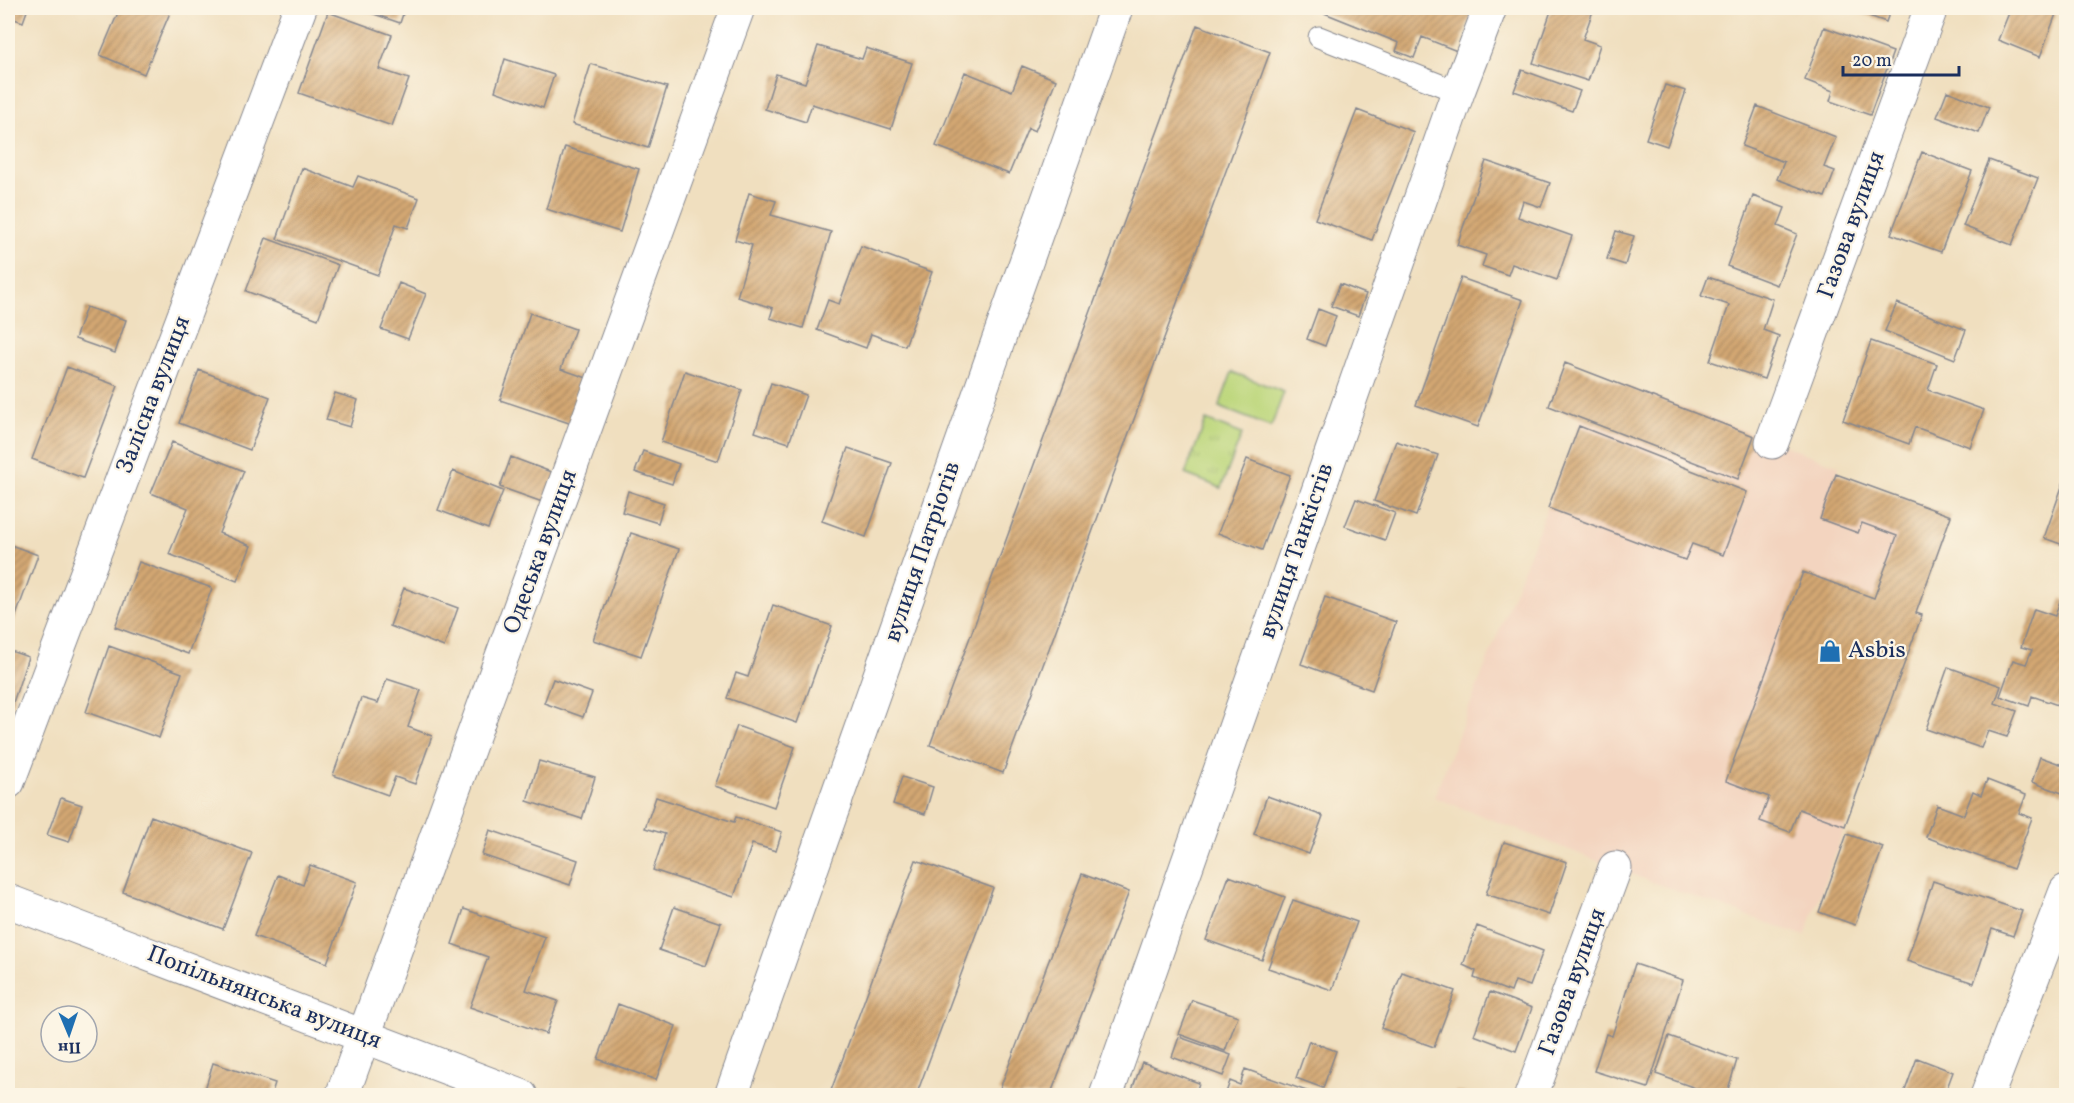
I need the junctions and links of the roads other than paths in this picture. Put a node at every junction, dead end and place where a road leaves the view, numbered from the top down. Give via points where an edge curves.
1 (300, 8) edge
2 (738, 8) edge
3 (1116, 8) edge
4 (1490, 8) edge
5 (1931, 8) edge
6 (1319, 37) dead end
7 (1458, 92) junction
8 (1772, 442) dead end
9 (8, 782) edge
10 (1615, 868) dead end
11 (2067, 891) edge
12 (8, 901) edge
13 (365, 1036) junction
14 (342, 1095) edge
15 (521, 1095) edge
16 (731, 1095) edge
17 (1106, 1095) edge
18 (1531, 1095) edge
19 (1987, 1095) edge

1 - 9 street, Залісна вулиця
2 - 13 street, Одеська вулиця
3 - 16 street, вулиця Патріотів
4 - 7 street, вулиця Танкістів
5 - 8 street, Газова вулиця
6 - 7 lane
7 - 17 street, вулиця Танкістів
10 - 18 street, Газова вулиця
11 - 19 street
12 - 13 street, Попільнянська вулиця
13 - 14 street, Одеська вулиця
13 - 15 street, Попільнянська вулиця

